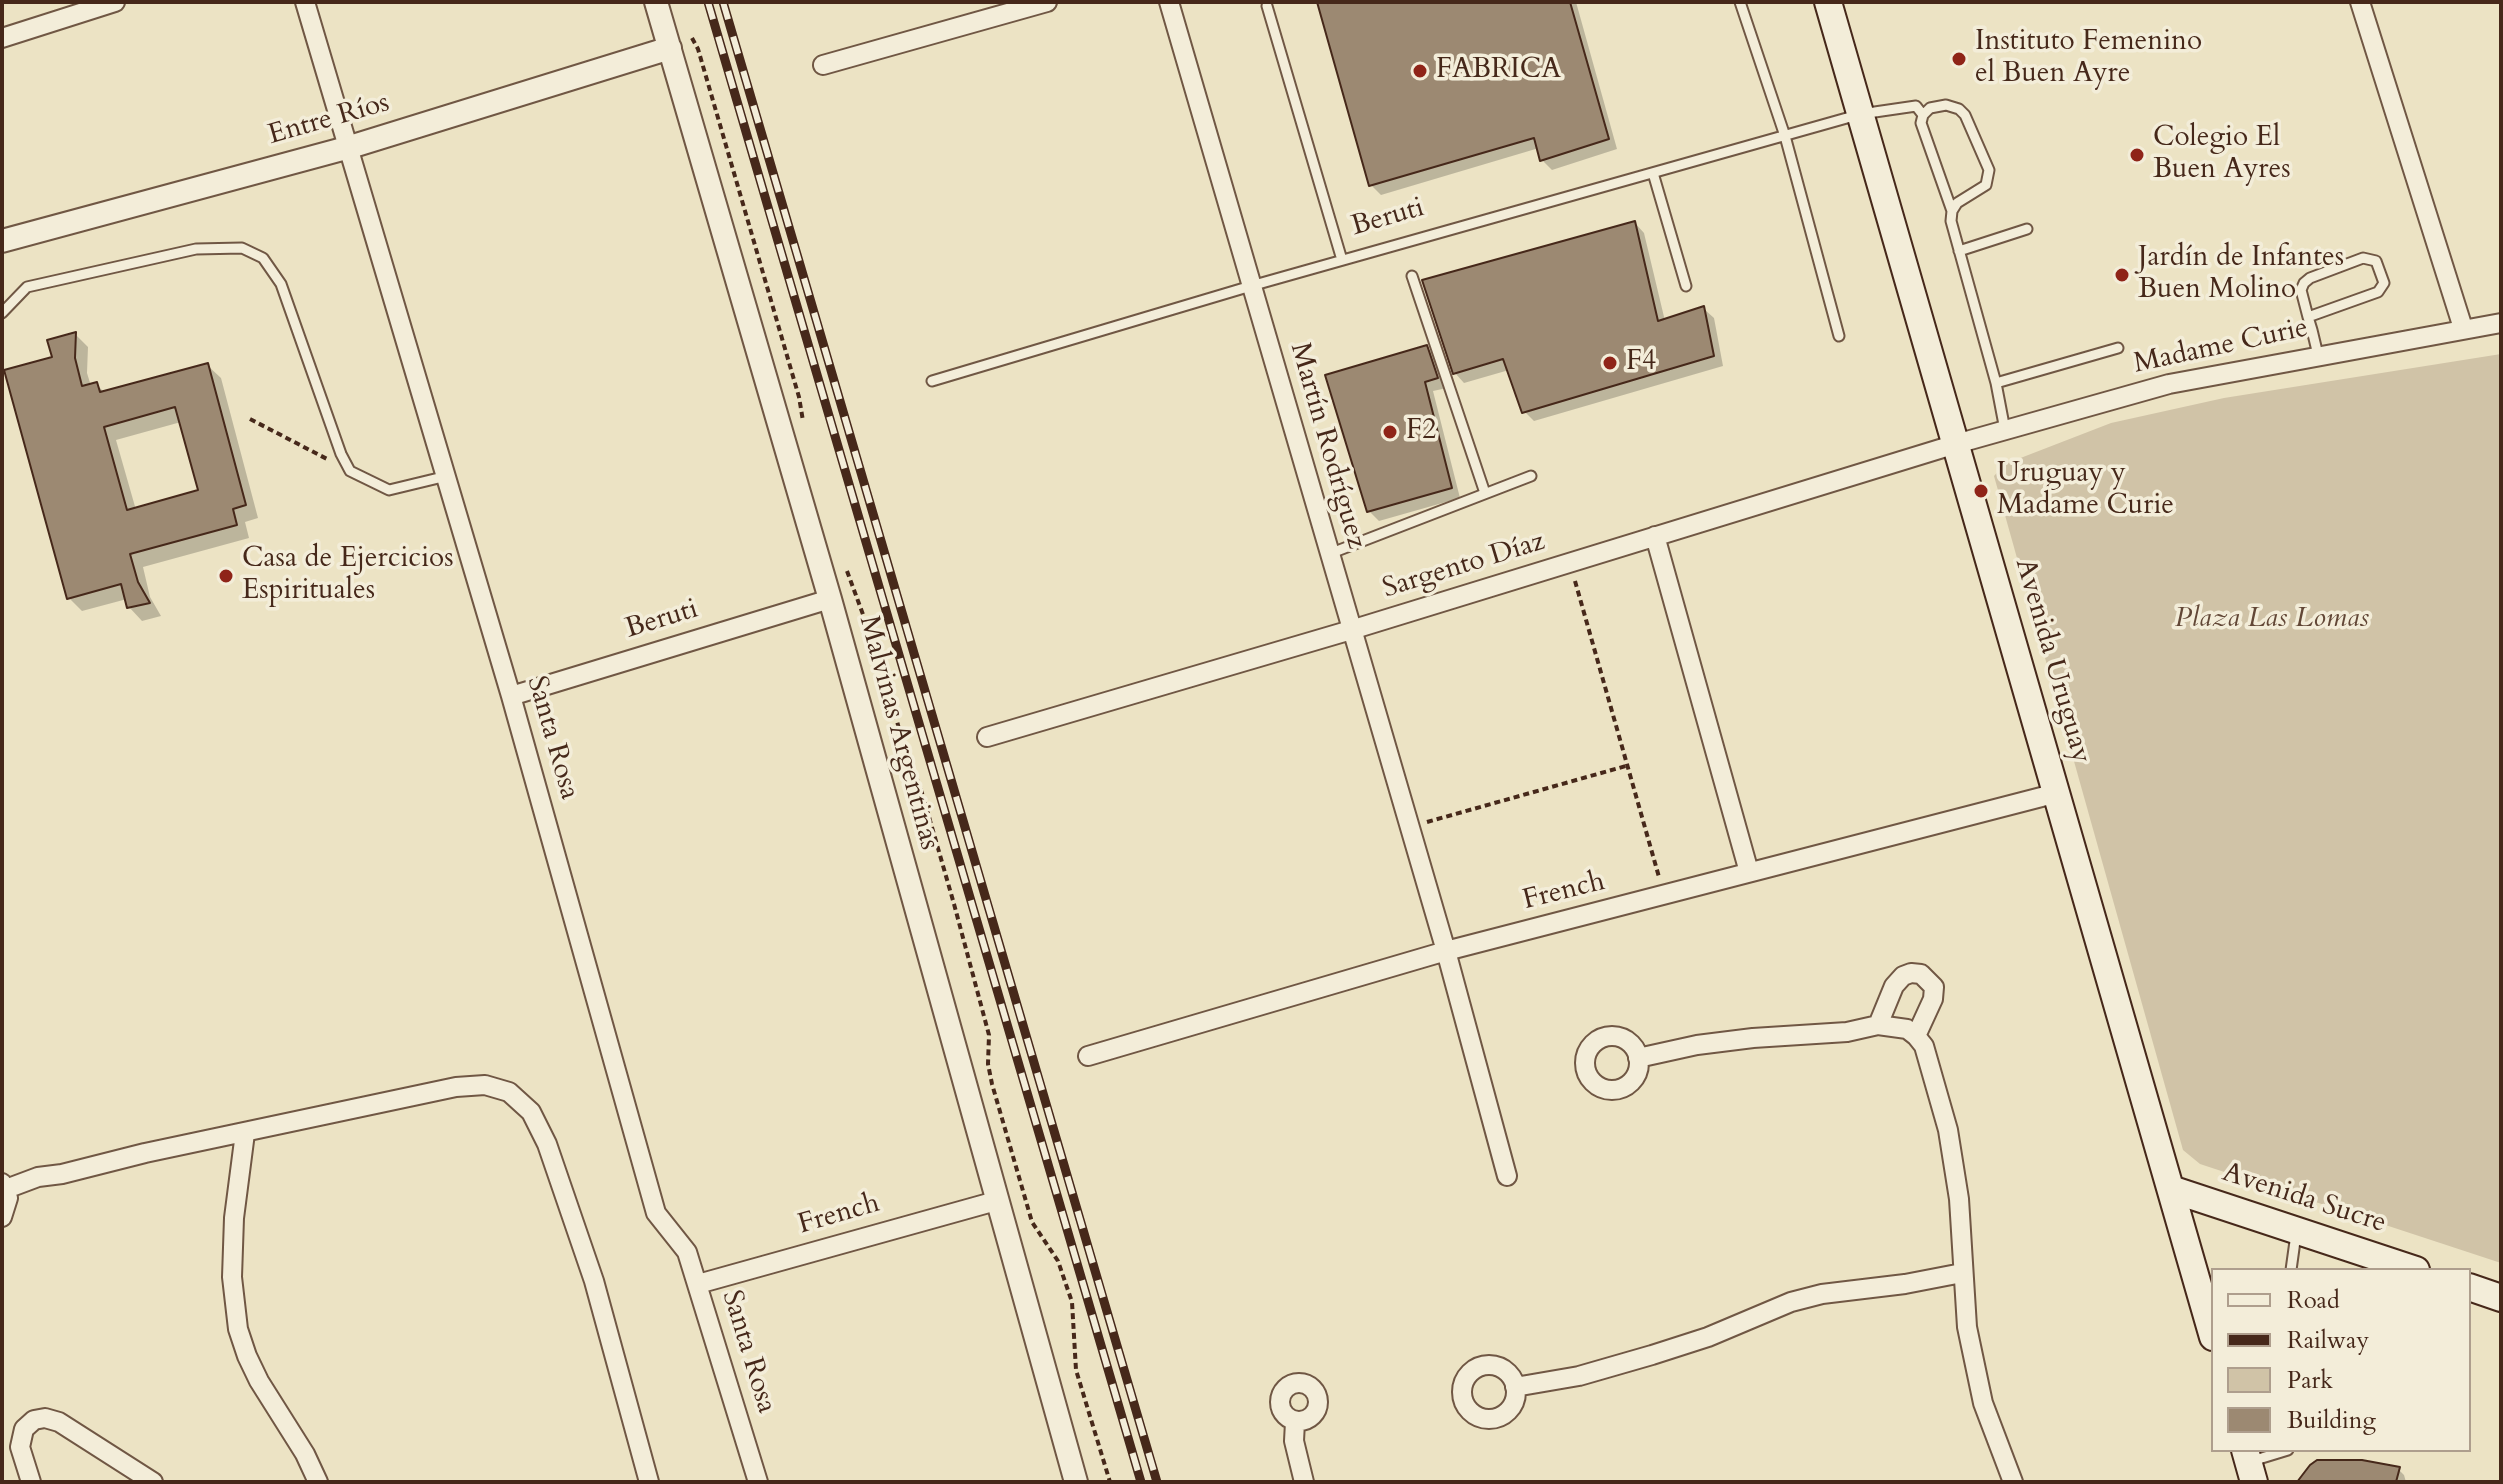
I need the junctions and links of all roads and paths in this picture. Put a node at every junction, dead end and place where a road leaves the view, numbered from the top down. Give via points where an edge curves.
1 (115, 2) edge
2 (305, 2) edge
3 (656, 2) edge
4 (1047, 2) edge
5 (1169, 2) edge
6 (1740, 2) edge
7 (1828, 2) edge
8 (2364, 3) edge
9 (1267, 6) dead end
10 (691, 37) dead end
11 (2, 38) edge
12 (670, 48) junction
13 (823, 65) dead end
14 (1861, 114) junction
15 (1923, 115) junction
16 (1785, 136) junction
17 (350, 147) junction
18 (1653, 173) junction
19 (1952, 211) junction
20 (2027, 229) dead end
21 (2, 241) edge
22 (1959, 251) junction
23 (1342, 260) junction
24 (1412, 276) dead end
25 (1251, 286) junction
26 (1686, 286) dead end
27 (2, 313) edge
28 (2308, 317) junction
29 (2501, 323) edge
30 (2463, 328) junction
31 (1839, 336) dead end
32 (2118, 348) dead end
33 (2318, 355) junction
34 (932, 381) dead end
35 (1996, 383) junction
36 (250, 419) dead end
37 (804, 425) dead end
38 (2005, 430) junction
39 (1956, 444) junction
40 (350, 471) junction
41 (447, 476) junction
42 (1531, 476) dead end
43 (1485, 493) junction
44 (1655, 536) junction
45 (1329, 554) junction
46 (842, 557) dead end
47 (1570, 563) junction
48 (830, 599) junction
49 (1351, 630) junction
50 (511, 696) junction
51 (987, 737) dead end
52 (1627, 765) junction
53 (2057, 793) junction
54 (1409, 827) junction
55 (1749, 872) junction
56 (1664, 895) junction
57 (1446, 951) junction
58 (1878, 1025) junction
59 (1916, 1036) junction
60 (1088, 1056) dead end
61 (1638, 1058) dead end
62 (245, 1133) junction
63 (1507, 1176) dead end
64 (4, 1186) edge
65 (2171, 1189) junction
66 (996, 1201) junction
67 (2, 1217) edge
68 (2297, 1230) junction
69 (2291, 1268) edge
70 (2410, 1268) edge
71 (1962, 1273) junction
72 (698, 1284) junction
73 (2471, 1288) edge
74 (2501, 1298) edge
75 (2211, 1330) edge
76 (1515, 1387) dead end
77 (1295, 1422) dead end
78 (2282, 1452) edge
79 (2249, 1464) edge
80 (31, 1482) edge
81 (153, 1482) edge
82 (318, 1482) edge
83 (649, 1482) edge
84 (758, 1482) edge
85 (1075, 1482) edge
86 (1110, 1482) edge
87 (1304, 1482) edge
88 (2013, 1482) edge

1 - 11 street
2 - 17 street, Santa Rosa
3 - 12 street, Malvinas Argentinas
4 - 13 street
5 - 25 street, Martín Rodríguez
6 - 16 lane
7 - 14 main road, Avenida Uruguay
8 - 30 street
9 - 23 lane
10 - 37 path
12 - 17 street, Entre Ríos
12 - 48 street, Malvinas Argentinas
14 - 15 lane, Beruti via 1916,106
14 - 16 lane, Beruti
14 - 39 main road, Avenida Uruguay
15 - 19 lane via 1921,123
15 - 19 lane via 1946,105 1959,109 1989,170 1986,185
16 - 18 lane, Beruti
16 - 31 lane
17 - 21 street, Entre Ríos
17 - 41 street, Santa Rosa
18 - 23 lane, Beruti
18 - 26 lane
19 - 22 lane
20 - 22 lane
22 - 35 lane
23 - 25 lane, Beruti
24 - 43 lane
25 - 34 lane, Beruti
25 - 45 street, Martín Rodríguez
27 - 40 lane via 27,287 196,249 242,248 263,258 281,284
28 - 28 lane via 2301,290 2310,278 2363,258 2376,261 2384,283 2378,292
28 - 33 lane
29 - 30 street, Madame Curie
30 - 33 street, Madame Curie
32 - 35 lane
33 - 38 street, Madame Curie via 2169,384
35 - 38 lane
36 - 40 path
38 - 39 street, Madame Curie
39 - 44 street, Sargento Díaz
39 - 53 main road, Avenida Uruguay
40 - 41 lane via 389,490
41 - 50 street, Santa Rosa
42 - 43 lane
43 - 45 lane
44 - 47 street, Sargento Díaz
44 - 55 street
45 - 49 street, Martín Rodríguez
46 - 86 path via 886,677 954,904 989,1035 992,1084 1032,1222 1058,1261 1072,1302 1076,1370
47 - 49 street, Sargento Díaz
47 - 52 path
48 - 50 street, Beruti
48 - 66 street, Malvinas Argentinas
49 - 51 street, Sargento Díaz
49 - 54 street, Martín Rodríguez
50 - 72 street, Santa Rosa via 656,1213 687,1252
52 - 54 path
52 - 56 path
53 - 55 street, French
53 - 65 main road, Avenida Uruguay
54 - 57 street, Martín Rodríguez
55 - 56 street, French
56 - 57 street, French
57 - 60 street, French
57 - 63 street, Martín Rodríguez
58 - 59 street via 1907,1029
58 - 59 street via 1894,986 1903,976 1921,974 1934,987
58 - 61 street via 1697,1045
59 - 71 street via 1924,1046 1948,1130 1959,1199
62 - 64 street
62 - 82 street via 234,1218 232,1277 238,1329 259,1381
62 - 83 street via 456,1087 485,1085 509,1092 531,1112 547,1144 594,1281
64 - 67 street via 7,1207
65 - 68 main road, Avenida Sucre
65 - 75 main road, Avenida Uruguay
66 - 72 street, French
66 - 85 street, Malvinas Argentinas
68 - 69 lane
68 - 70 main road, Avenida Sucre
71 - 76 street via 1822,1294 1652,1355
71 - 88 street via 1983,1403
72 - 84 street, Santa Rosa
73 - 74 main road
77 - 87 street
78 - 79 lane
80 - 81 street via 20,1447 24,1429 45,1418

